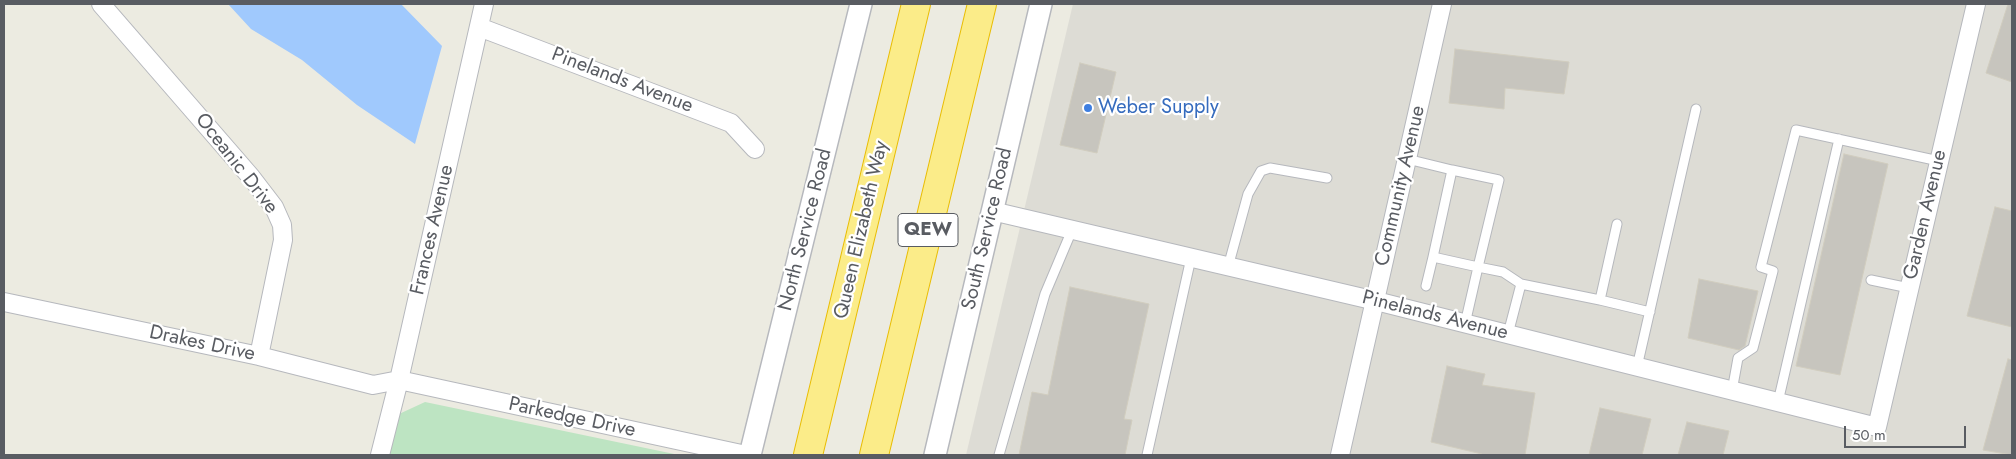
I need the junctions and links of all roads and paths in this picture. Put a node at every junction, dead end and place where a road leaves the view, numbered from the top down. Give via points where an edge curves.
1 (101, 4) edge
2 (484, 4) edge
3 (861, 4) edge
4 (916, 4) edge
5 (982, 4) edge
6 (1041, 4) edge
7 (1442, 4) edge
8 (1976, 4) edge
9 (479, 27) junction
10 (1696, 109) dead end
11 (1839, 140) junction
12 (754, 149) dead end
13 (1407, 159) junction
14 (1939, 161) junction
15 (1452, 170) junction
16 (1327, 178) dead end
17 (992, 211) junction
18 (1617, 224) dead end
19 (1072, 230) junction
20 (1433, 257) junction
21 (1191, 258) junction
22 (1228, 267) junction
23 (1478, 267) junction
24 (1871, 280) dead end
25 (1521, 284) junction
26 (1426, 286) dead end
27 (1909, 288) junction
28 (1600, 300) junction
29 (4, 302) edge
30 (1376, 302) junction
31 (1650, 312) junction
32 (1465, 324) junction
33 (1508, 334) junction
34 (259, 356) junction
35 (1637, 367) junction
36 (399, 380) junction
37 (1732, 391) junction
38 (1778, 402) junction
39 (1877, 427) joint
40 (380, 455) edge
41 (746, 455) edge
42 (750, 455) edge
43 (808, 455) edge
44 (874, 455) edge
45 (935, 455) edge
46 (999, 455) edge
47 (1147, 455) edge
48 (1340, 455) edge

1 - 34 street, Oceanic Drive via 251,176 274,207 282,225 283,240
2 - 9 street, Frances Avenue
3 - 42 street, North Service Road
4 - 43 highway, Queen Elizabeth Way
5 - 44 highway, QEW
6 - 17 street, South Service Road
7 - 13 street, Community Avenue
8 - 14 street, Garden Avenue
9 - 12 street, Pinelands Avenue via 731,123
9 - 36 street, Frances Avenue
10 - 31 lane
11 - 14 lane
11 - 37 lane via 1796,130 1761,267 1773,270 1753,348 1738,358
11 - 38 lane
13 - 15 lane
13 - 30 street, Community Avenue
14 - 27 street, Garden Avenue
15 - 20 lane
15 - 23 lane via 1499,180
16 - 22 lane via 1270,168 1261,171 1248,194
17 - 19 street, Pinelands Avenue
17 - 45 street, South Service Road
18 - 28 lane
19 - 21 street, Pinelands Avenue
19 - 46 lane via 1044,294
20 - 23 lane
20 - 26 lane
21 - 22 street, Pinelands Avenue
21 - 47 lane
22 - 30 street, Pinelands Avenue
23 - 25 lane via 1503,272
23 - 32 lane
24 - 27 lane
25 - 28 lane
25 - 33 lane
27 - 39 street, Garden Avenue
28 - 31 lane
29 - 34 street, Drakes Drive
30 - 32 street, Pinelands Avenue
30 - 48 street, Community Avenue
31 - 35 lane
32 - 33 street, Pinelands Avenue
33 - 35 street, Pinelands Avenue
34 - 36 street, Drakes Drive via 373,385
35 - 37 street, Pinelands Avenue
36 - 40 street, Frances Avenue
36 - 41 street, Parkedge Drive
37 - 38 street, Pinelands Avenue
38 - 39 street, Pinelands Avenue

